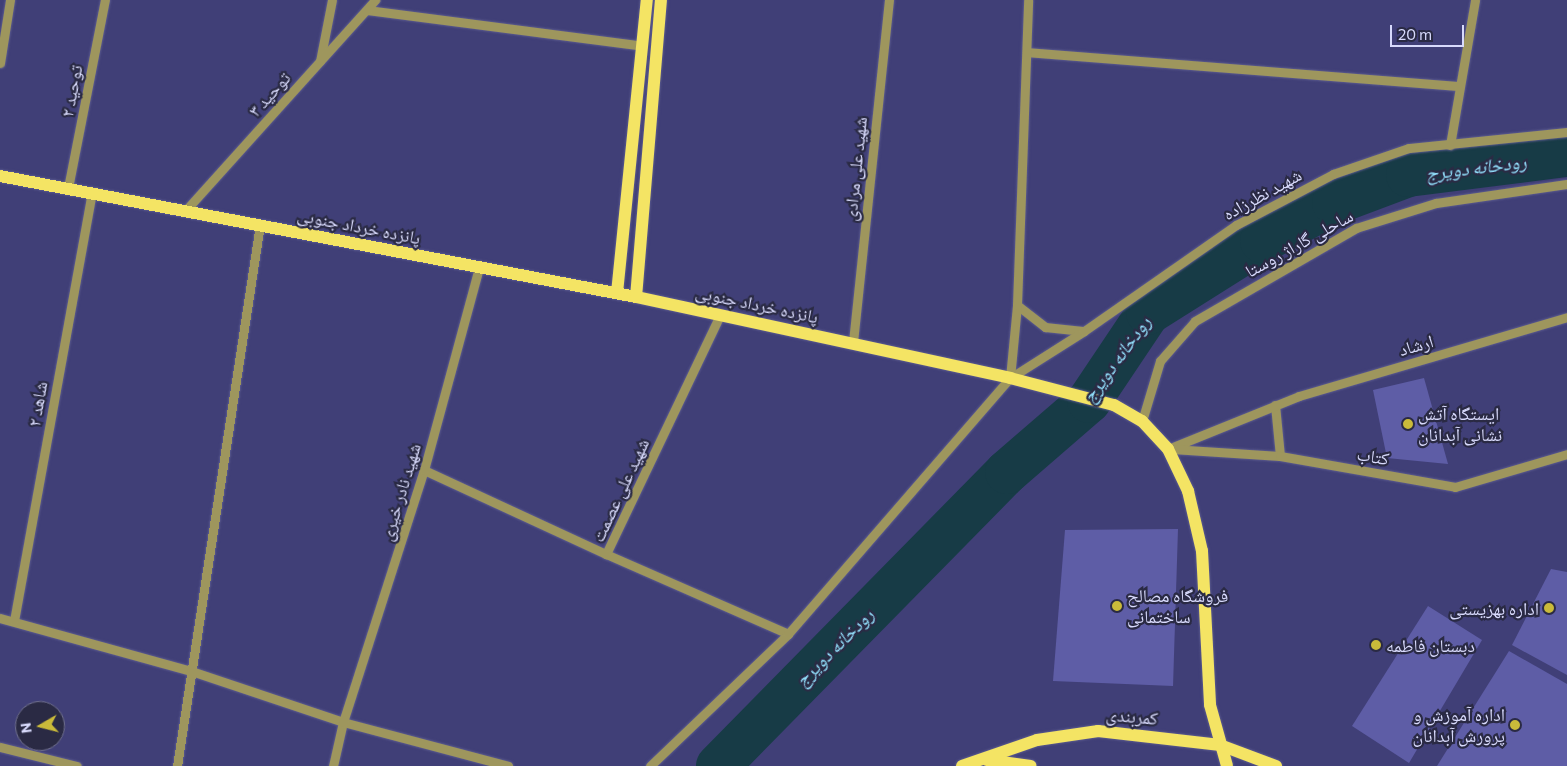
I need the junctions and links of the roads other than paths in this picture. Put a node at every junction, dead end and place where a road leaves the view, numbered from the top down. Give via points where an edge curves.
1 (10, 0) edge
2 (105, 0) edge
3 (332, 0) edge
4 (375, 0) edge
5 (647, 0) edge
6 (661, 0) edge
7 (889, 0) edge
8 (1028, 0) edge
9 (1475, 0) edge
10 (367, 10) junction
11 (643, 46) junction
12 (1027, 52) junction
13 (320, 62) junction
14 (0, 63) edge
15 (1460, 86) junction
16 (1567, 132) edge
17 (1450, 145) junction
18 (0, 176) edge
19 (1567, 184) edge
20 (68, 188) junction
21 (92, 192) junction
22 (186, 210) junction
23 (260, 224) junction
24 (479, 268) junction
25 (617, 293) junction
26 (636, 297) junction
27 (1017, 304) junction
28 (720, 315) junction
29 (1567, 317) edge
30 (1084, 331) junction
31 (853, 342) junction
32 (1010, 378) junction
33 (1274, 404) junction
34 (1142, 421) junction
35 (1168, 449) junction
36 (1567, 454) edge
37 (1280, 456) junction
38 (424, 470) junction
39 (606, 554) junction
40 (0, 618) edge
41 (14, 621) junction
42 (788, 634) junction
43 (191, 671) junction
44 (343, 722) junction
45 (1220, 745) junction
46 (0, 747) edge
47 (984, 760) junction
48 (77, 766) edge
49 (177, 766) edge
50 (333, 766) edge
51 (508, 766) edge
52 (650, 766) edge
53 (962, 766) edge
54 (1031, 766) edge
55 (1227, 766) edge
56 (1276, 766) edge

1 - 14 street
2 - 20 street, توحید ۲
3 - 13 street
4 - 10 street, توحید ۳
5 - 11 main road
6 - 26 main road
7 - 31 street, شهید علی مرادی
8 - 12 street
9 - 15 street
10 - 11 street
10 - 13 street, توحید ۳
11 - 25 main road
12 - 15 street
12 - 27 street
13 - 22 street, توحید ۳
15 - 17 street
16 - 17 street, شهید نظرزاده
17 - 30 street, شهید نظرزاده via 1409,148 1333,174 1236,225
18 - 20 main road, پانزده خرداد جنوبی
19 - 34 street, ساحلی گاراژ روستا via 1436,204 1356,228 1195,321 1160,361
20 - 21 main road, پانزده خرداد جنوبی
21 - 22 main road, پانزده خرداد جنوبی
21 - 41 street, شاهد ۲
22 - 23 main road, پانزده خرداد جنوبی
23 - 24 main road, پانزده خرداد جنوبی
23 - 43 street
24 - 25 main road, پانزده خرداد جنوبی
24 - 38 street, شهید نادر خیری
25 - 26 main road, پانزده خرداد جنوبی
26 - 28 main road, پانزده خرداد جنوبی
27 - 30 street via 1045,327
27 - 32 street
28 - 31 main road, پانزده خرداد جنوبی
28 - 39 street, شهید علی عصمت
29 - 33 street, ارشاد
30 - 32 street, شهید نظرزاده
31 - 32 main road, پانزده خرداد جنوبی
32 - 34 main road, پانزده خرداد جنوبی via 1114,405
32 - 42 street, شهید نظرزاده
33 - 35 street, ارشاد
33 - 37 street
34 - 35 main road, پانزده خرداد جنوبی
35 - 37 street, کتاب
35 - 45 main road, پانزده خرداد جنوبی via 1188,491 1202,550 1210,705
36 - 37 street, کتاب via 1455,487
38 - 39 street
38 - 44 street, شهید نادر خیری
39 - 42 street, شهید علی عصمت
40 - 41 street
41 - 43 street
42 - 52 street, شهید نظرزاده
43 - 44 street
43 - 49 street
44 - 50 street, شهید نادر خیری
44 - 51 street
45 - 47 main road, کمربندی via 1098,730 1037,740
45 - 55 main road, پانزده خرداد جنوبی
45 - 56 main road, کمربندی
46 - 48 street
47 - 53 main road, کمربندی
47 - 54 main road, کمربندی

